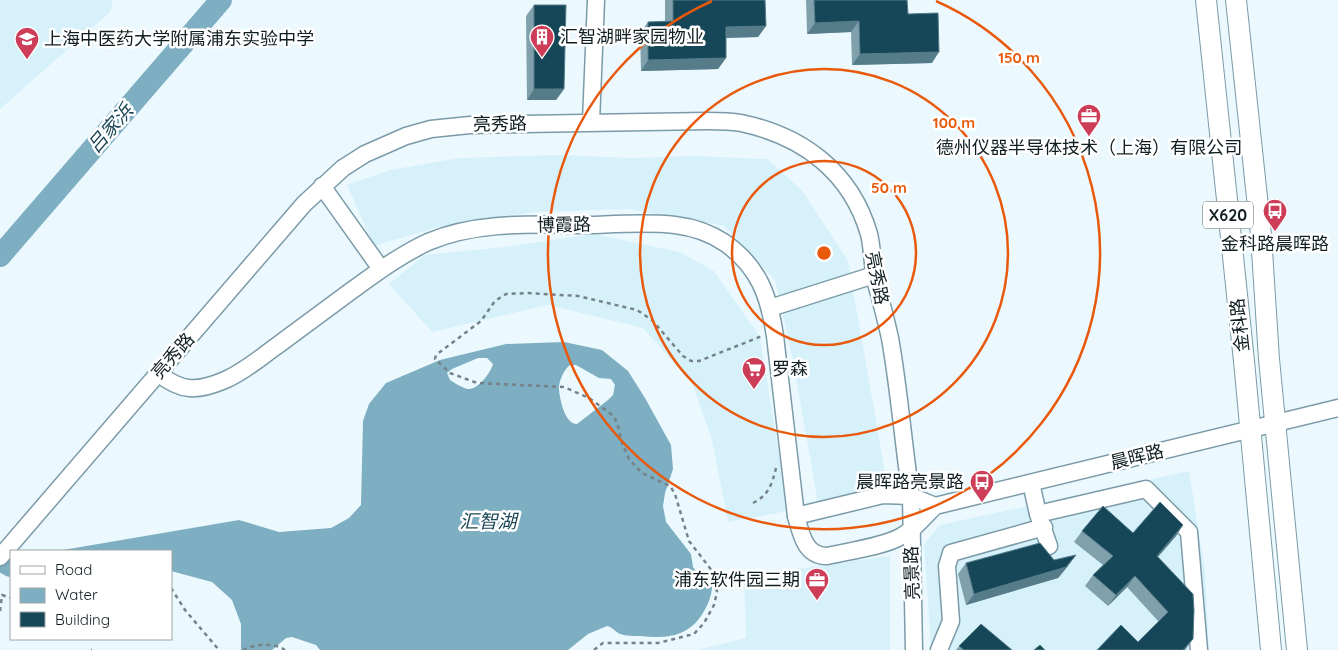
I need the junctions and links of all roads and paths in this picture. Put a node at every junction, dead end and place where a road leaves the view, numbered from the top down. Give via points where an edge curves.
1 (596, 0) edge
2 (1206, 0) edge
3 (1236, 0) edge
4 (590, 122) junction
5 (322, 186) junction
6 (380, 269) junction
7 (874, 275) junction
8 (770, 308) junction
9 (767, 337) dead end
10 (158, 373) junction
11 (1338, 408) edge
12 (1275, 423) junction
13 (1250, 429) junction
14 (776, 464) dead end
15 (1031, 483) junction
16 (910, 496) junction
17 (753, 503) dead end
18 (935, 506) junction
19 (796, 516) junction
20 (1041, 521) junction
21 (911, 530) junction
22 (1049, 546) dead end
23 (0, 557) edge
24 (172, 589) edge
25 (10, 598) edge
26 (0, 611) edge
27 (219, 650) edge
28 (243, 650) edge
29 (285, 650) edge
30 (594, 650) edge
31 (914, 650) edge
32 (939, 650) edge
33 (1199, 650) edge
34 (1271, 650) edge
35 (1297, 650) edge

1 - 4 street
2 - 13 main road, 金科路 / X620
3 - 12 main road, 金科路 / X620 via 1261,235
4 - 5 street, 亮秀路 via 431,129 372,151 343,168
4 - 7 street, 亮秀路 via 707,120 766,129 792,139 817,155 849,189 869,235
5 - 6 street
5 - 10 street, 亮秀路
6 - 8 street, 博霞路 via 427,243 480,228 676,225 710,234 736,252 757,276
6 - 10 street, 博霞路 via 226,380 186,388 169,382
7 - 8 street
7 - 16 street, 亮秀路 via 890,338
8 - 19 street, 博霞路
9 - 30 path via 691,361 652,320 637,310 578,296 506,294 494,301 480,321 436,354 436,359 450,373 476,383 564,387 578,392 611,414 617,422 629,459 642,473 670,486 675,494 689,541 713,572 717,592 714,605 694,634 658,643 602,643
10 - 23 street, 亮秀路
11 - 12 street, 晨晖路
12 - 13 street, 晨晖路
12 - 35 main road, 金科路 / X620
13 - 15 street, 晨晖路
13 - 34 main road, 金科路 / X620
14 - 17 path via 768,493
15 - 18 street, 晨晖路
15 - 20 street
16 - 18 street
16 - 19 street via 883,495
16 - 21 street, 亮景路
18 - 21 street
19 - 21 street via 803,540 818,556 890,541
20 - 22 street
20 - 32 street via 951,553 947,566 950,621
20 - 33 street via 1146,490 1188,532
21 - 31 street, 亮景路
24 - 27 path
25 - 26 path via 2,595
28 - 29 path via 262,645

